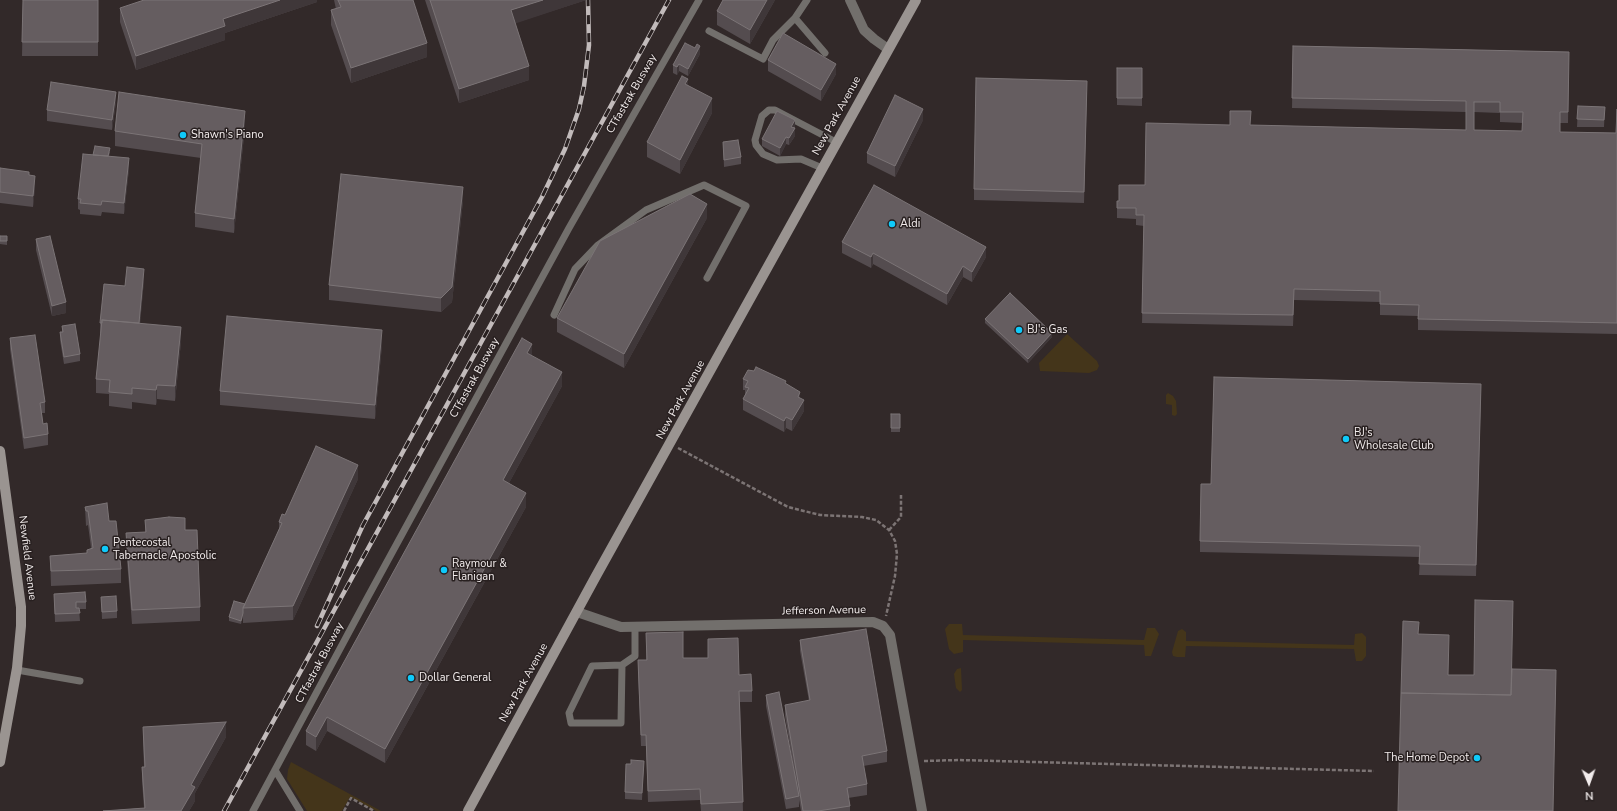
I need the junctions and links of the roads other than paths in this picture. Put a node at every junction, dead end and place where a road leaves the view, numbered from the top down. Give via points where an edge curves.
1 (699, 0) edge
2 (807, 0) edge
3 (850, 0) edge
4 (916, 0) edge
5 (795, 18) junction
6 (709, 31) dead end
7 (888, 49) junction
8 (825, 53) dead end
9 (836, 142) junction
10 (822, 168) junction
11 (707, 278) dead end
12 (554, 315) dead end
13 (0, 451) edge
14 (577, 612) junction
15 (635, 627) junction
16 (622, 665) junction
17 (17, 670) junction
18 (80, 681) dead end
19 (0, 762) edge
20 (275, 770) junction
21 (253, 811) edge
22 (300, 811) edge
23 (468, 811) edge
24 (922, 811) edge

1 - 20 lane, CTfastrak Busway via 569,228
2 - 5 lane
3 - 7 street via 864,30
4 - 7 main road, New Park Avenue
5 - 6 lane via 773,40 763,59
5 - 8 lane
7 - 9 main road, New Park Avenue
9 - 10 main road, New Park Avenue
9 - 10 lane via 775,110 769,110 762,116 755,140 763,154 777,160 801,159
10 - 14 main road, New Park Avenue
11 - 12 lane via 746,206 704,185 646,210 598,245 575,268
13 - 17 main road, Newfield Avenue via 21,607
14 - 15 street, Jefferson Avenue via 621,627
14 - 23 main road, New Park Avenue
15 - 16 lane via 635,656
15 - 24 street, Jefferson Avenue via 873,622 883,626 890,634
16 - 16 lane via 621,723 571,723 569,713 592,666
17 - 18 lane
17 - 19 main road, Newfield Avenue
20 - 21 lane, CTfastrak Busway
20 - 22 lane

